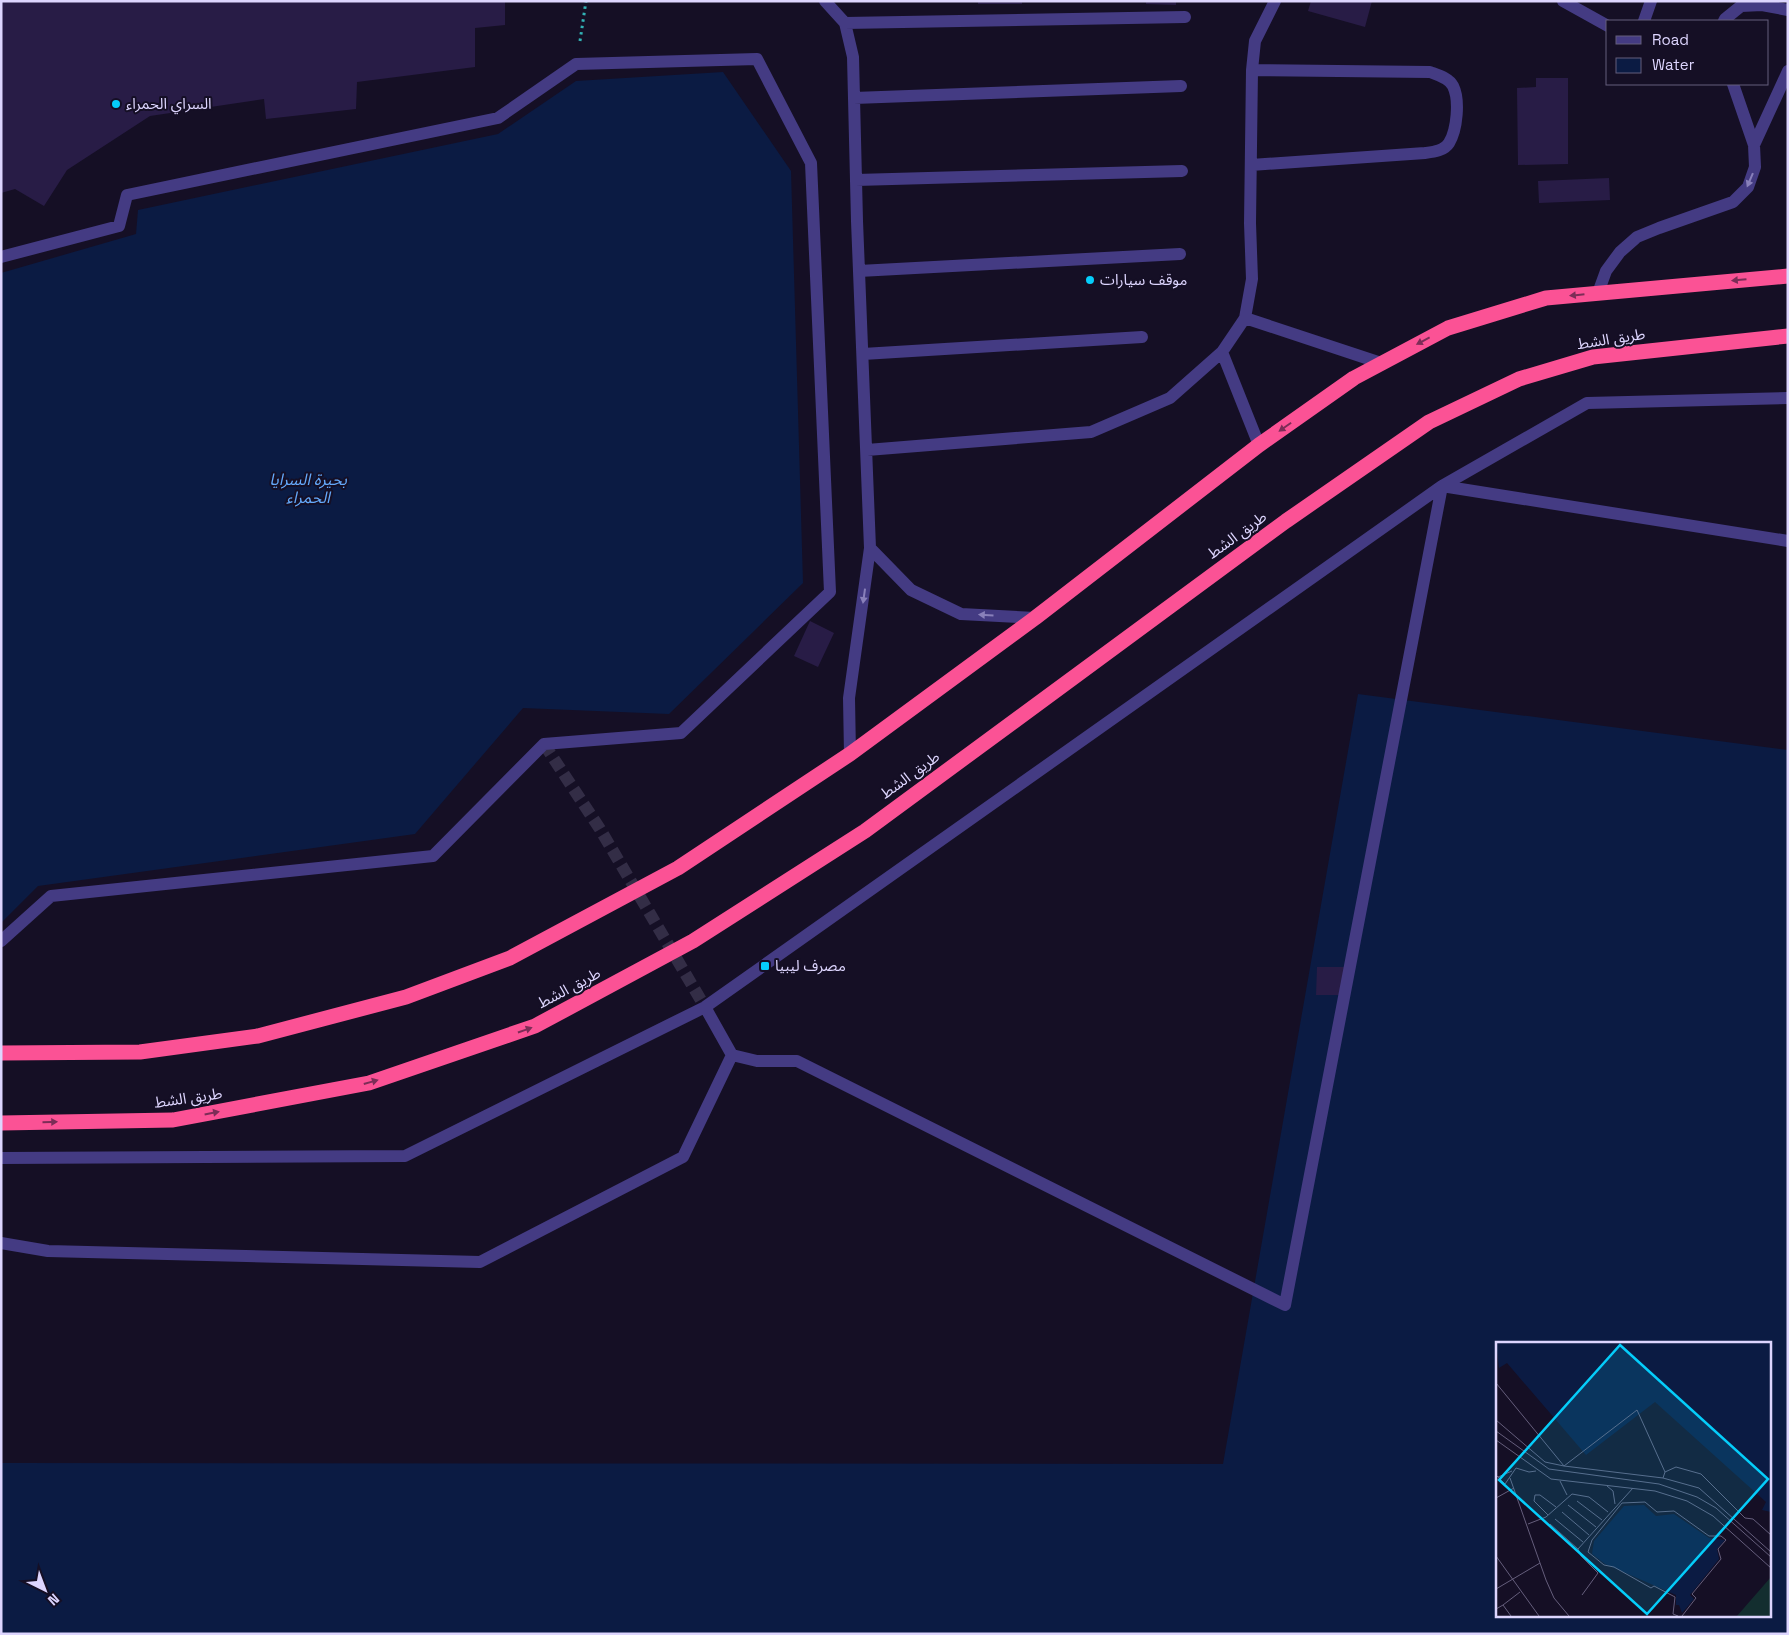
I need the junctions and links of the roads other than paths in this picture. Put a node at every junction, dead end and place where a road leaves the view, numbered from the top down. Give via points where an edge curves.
1 (825, 1) edge
2 (1276, 1) edge
3 (1564, 1) edge
4 (1651, 1) edge
5 (1788, 10) edge
6 (1185, 17) dead end
7 (1644, 20) edge
8 (1724, 20) edge
9 (845, 23) junction
10 (1606, 25) edge
11 (1252, 70) junction
12 (1788, 71) edge
13 (1733, 85) edge
14 (1181, 86) dead end
15 (854, 98) junction
16 (1754, 145) junction
17 (1251, 165) junction
18 (1182, 171) dead end
19 (856, 180) junction
20 (1180, 254) dead end
21 (1, 258) edge
22 (859, 270) junction
23 (1788, 276) edge
24 (1598, 293) junction
25 (1245, 318) junction
26 (1788, 336) edge
27 (1142, 337) dead end
28 (1222, 352) junction
29 (863, 354) junction
30 (1381, 364) junction
31 (1788, 398) edge
32 (1260, 445) junction
33 (867, 450) junction
34 (1442, 486) junction
35 (1788, 542) edge
36 (870, 548) junction
37 (1035, 618) junction
38 (850, 754) junction
39 (1, 942) edge
40 (705, 1006) junction
41 (1, 1053) edge
42 (732, 1055) junction
43 (1, 1123) edge
44 (1, 1158) edge
45 (1, 1243) edge

1 - 9 street
2 - 11 street via 1255,41
3 - 10 street
4 - 7 street
5 - 8 street via 1762,5 1742,6
6 - 9 street
9 - 15 street via 853,56
11 - 17 street
11 - 17 street via 1430,72 1453,84 1457,119 1449,143 1432,152
12 - 16 street
13 - 16 street
14 - 15 street
15 - 19 street
16 -> 24 street via 1755,167 1748,187 1733,202 1638,237 1610,265
17 - 25 street via 1252,279
18 - 19 street
19 - 22 street
20 - 22 street
21 - 39 street via 119,226 127,195 498,118 576,64 756,59 811,163 830,592 681,733 544,744 433,856 51,896
22 - 29 street
23 -> 24 highway
24 -> 30 highway via 1546,298 1448,328
25 - 28 street
25 - 30 street
43 -> 26 highway, طريق الشط via 183,1118 369,1083 536,1026 693,941 865,831 1286,521 1429,422 1518,379 1593,357
27 - 29 street
28 - 32 street
28 - 33 street via 1170,398 1091,432
29 - 33 street
30 -> 32 highway via 1354,378
31 - 34 street via 1586,403
32 - 37 highway
33 - 36 street
34 - 35 street
34 - 40 street
34 - 42 street via 1285,1305 797,1061 757,1061
37 -> 36 street via 961,614 911,590
36 -> 38 street via 849,698
37 - 38 highway
38 - 41 highway via 678,868 510,958 406,997 238,1039 140,1052
40 - 42 street
40 - 44 street via 405,1156
42 - 45 street via 683,1157 480,1262 48,1251

